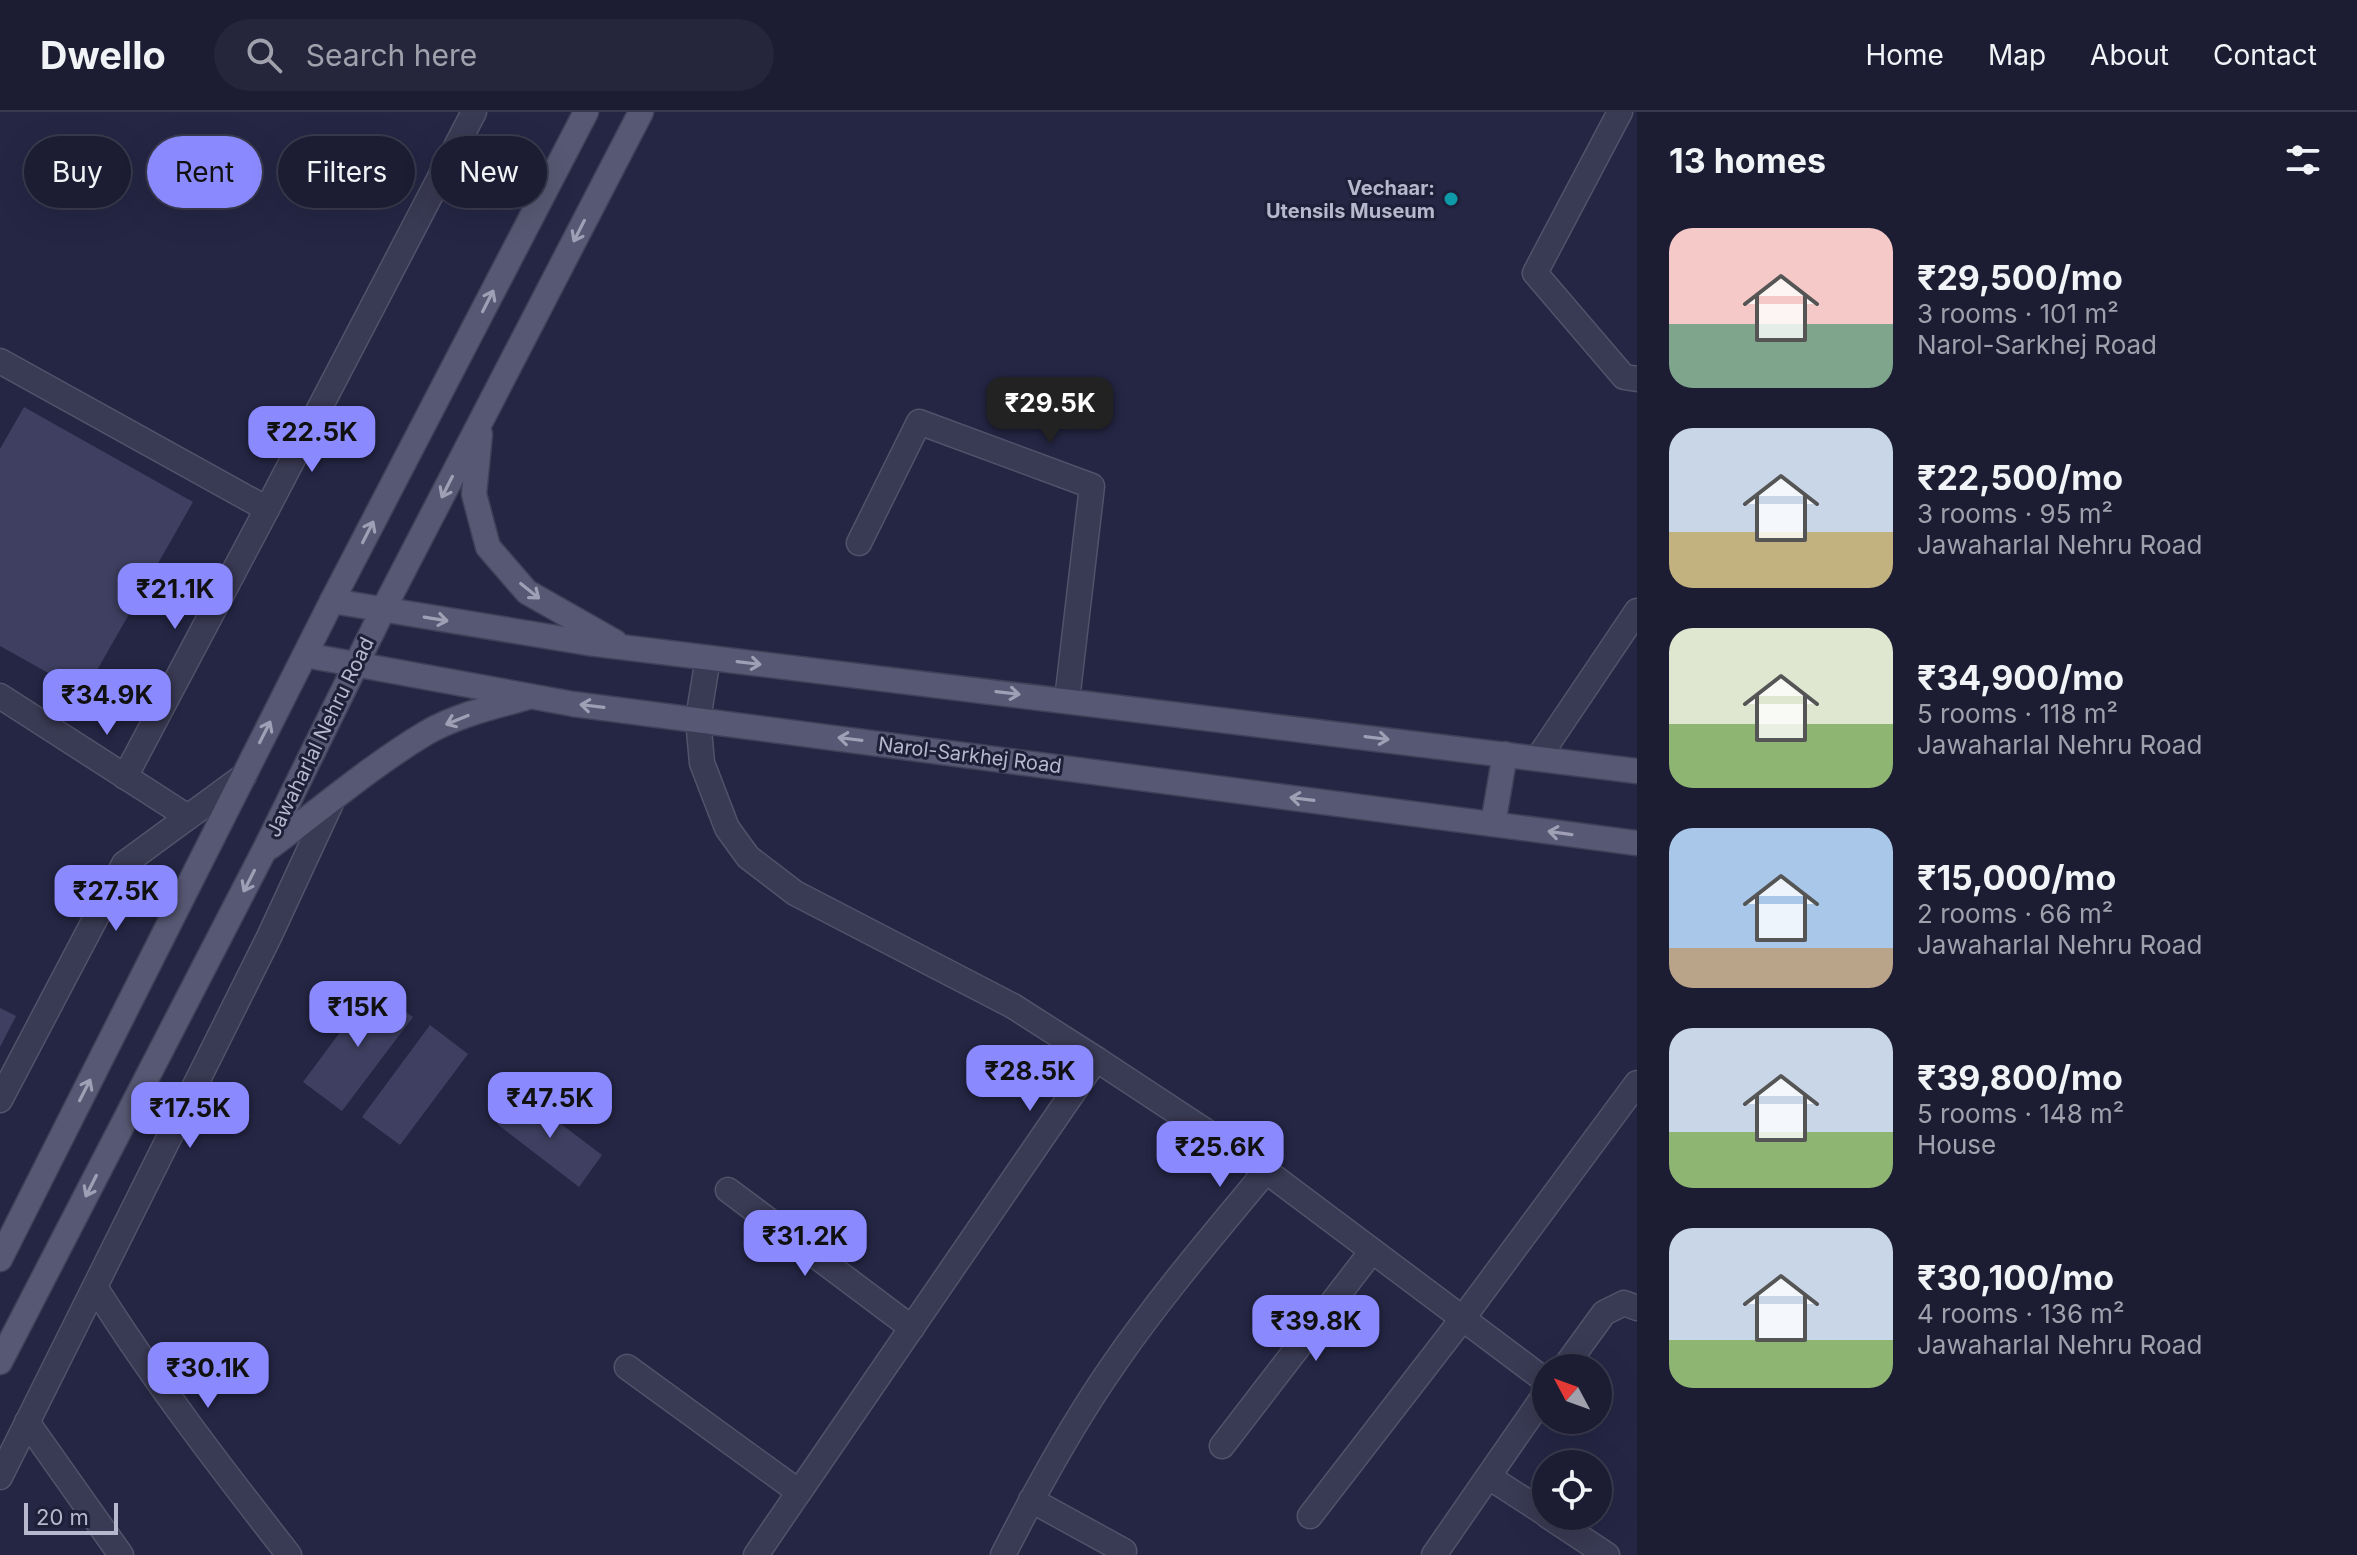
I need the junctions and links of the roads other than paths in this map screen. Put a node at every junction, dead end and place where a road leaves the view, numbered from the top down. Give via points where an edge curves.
1 (474, 112) edge
2 (586, 112) edge
3 (641, 112) edge
4 (1620, 112) edge
5 (0, 361) edge
6 (1637, 379) edge
7 (481, 420) junction
8 (267, 509) junction
9 (859, 543) dead end
10 (332, 601) junction
11 (383, 610) junction
12 (1637, 611) edge
13 (624, 647) junction
14 (305, 655) junction
15 (708, 658) junction
16 (356, 664) junction
17 (0, 696) edge
18 (532, 696) junction
19 (1067, 700) junction
20 (698, 719) junction
21 (1505, 754) junction
22 (1538, 758) junction
23 (1637, 771) edge
24 (244, 776) junction
25 (125, 777) junction
26 (332, 801) junction
27 (188, 817) junction
28 (1493, 824) junction
29 (1637, 843) edge
30 (264, 851) junction
31 (1096, 1059) junction
32 (1637, 1083) edge
33 (0, 1100) edge
34 (1266, 1171) junction
35 (728, 1190) dead end
36 (1372, 1251) junction
37 (0, 1259) edge
38 (95, 1287) junction
39 (1637, 1308) edge
40 (1463, 1318) junction
41 (912, 1328) junction
42 (1574, 1354) edge
43 (0, 1362) edge
44 (627, 1367) dead end
45 (1532, 1370) edge
46 (1532, 1414) edge
47 (27, 1422) junction
48 (1222, 1446) dead end
49 (0, 1477) edge
50 (1489, 1477) junction
51 (799, 1492) junction
52 (1031, 1500) junction
53 (1532, 1505) edge
54 (1310, 1516) dead end
55 (1570, 1530) edge
56 (1124, 1551) dead end
57 (121, 1555) edge
58 (289, 1555) edge
59 (756, 1555) edge
60 (1003, 1555) edge
61 (1434, 1555) edge
62 (1607, 1555) edge

1 - 8 street
10 -> 2 main road
3 -> 7 main road, Jawaharlal Nehru Road
4 - 6 street via 1535,273 1624,377
5 - 8 street
7 -> 11 main road, Jawaharlal Nehru Road
7 -> 13 main road via 474,494 488,547 527,592
8 - 25 street
9 - 19 street via 919,422 1092,486
10 - 11 main road
10 - 14 main road
11 -> 13 main road
11 - 16 main road, Jawaharlal Nehru Road
12 - 22 street
13 - 15 main road
14 - 16 main road, Narol-Sarkhej Road
24 -> 14 main road
15 -> 19 main road
15 - 20 street
16 - 18 main road, Narol-Sarkhej Road
16 - 30 main road, Jawaharlal Nehru Road
17 - 25 street
20 -> 18 main road, Narol-Sarkhej Road
18 -> 26 main road via 428,732
19 -> 21 main road
28 -> 20 main road, Narol-Sarkhej Road
20 - 31 street via 706,775 727,828 748,857 795,893 1013,1006
21 - 22 main road
21 - 28 main road
22 - 23 main road
24 - 27 street
37 -> 24 main road
25 - 27 street
26 - 30 main road
26 - 38 street
27 - 33 street via 124,864
29 -> 28 main road, Narol-Sarkhej Road
30 -> 43 main road, Jawaharlal Nehru Road
31 - 34 street
31 - 41 street
32 - 40 street
34 - 36 street
34 - 52 street via 1113,1364
35 - 41 street
36 - 40 street
36 - 48 street
38 - 47 street
38 - 58 street via 157,1382
39 - 42 street via 1624,1303 1604,1313
40 - 45 street
40 - 54 street
41 - 51 street
44 - 51 street
46 - 50 street
47 - 49 street
47 - 57 street
50 - 53 street
50 - 61 street
51 - 59 street
52 - 56 street
52 - 60 street
55 - 62 street

